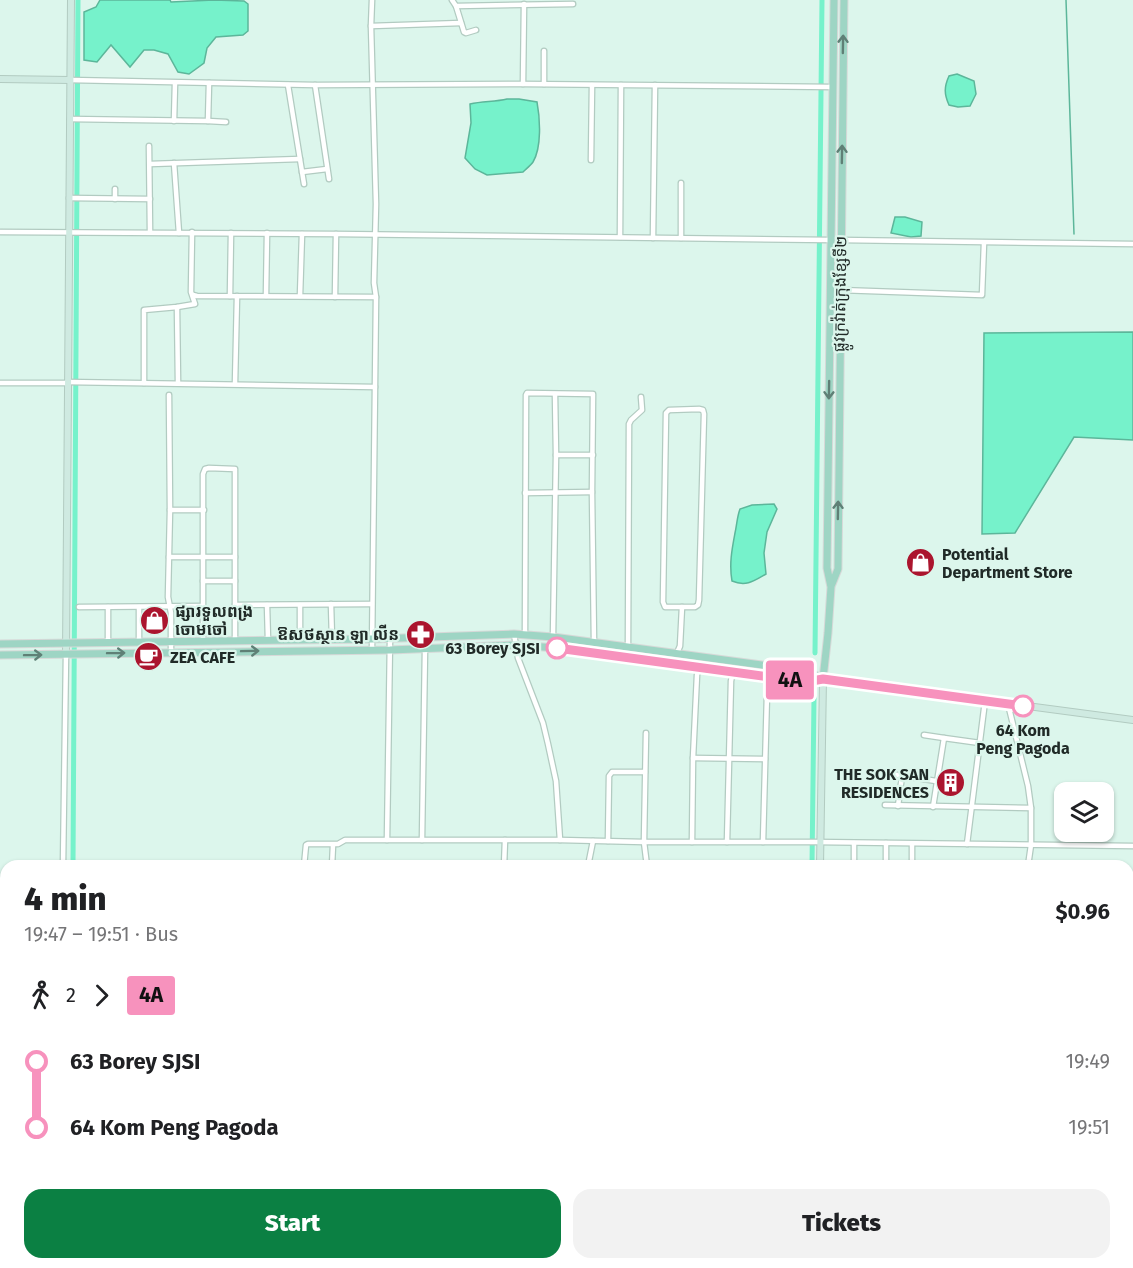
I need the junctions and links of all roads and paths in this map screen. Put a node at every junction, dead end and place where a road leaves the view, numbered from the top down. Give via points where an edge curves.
1 (71, 0) edge
2 (372, 0) edge
3 (452, 0) edge
4 (834, 0) edge
5 (844, 0) edge
6 (483, 2) edge
7 (524, 4) junction
8 (573, 4) dead end
9 (456, 6) junction
10 (461, 23) junction
11 (371, 26) junction
12 (476, 30) dead end
13 (544, 51) dead end
14 (0, 79) edge
15 (75, 80) junction
16 (175, 82) junction
17 (208, 83) junction
18 (523, 84) junction
19 (544, 84) junction
20 (288, 85) junction
21 (315, 85) junction
22 (372, 85) junction
23 (592, 85) junction
24 (621, 85) junction
25 (655, 86) junction
26 (843, 87) junction
27 (831, 88) junction
28 (71, 119) junction
29 (174, 121) junction
30 (208, 122) junction
31 (226, 122) dead end
32 (149, 146) dead end
33 (300, 159) junction
34 (591, 160) dead end
35 (174, 163) junction
36 (150, 164) junction
37 (327, 169) junction
38 (302, 172) junction
39 (329, 179) dead end
40 (681, 183) dead end
41 (304, 184) dead end
42 (115, 189) dead end
43 (71, 198) junction
44 (115, 199) junction
45 (150, 199) junction
46 (0, 232) edge
47 (73, 232) junction
48 (150, 232) junction
49 (192, 232) junction
50 (179, 233) junction
51 (231, 233) junction
52 (267, 233) junction
53 (302, 234) junction
54 (336, 234) junction
55 (376, 235) junction
56 (620, 237) junction
57 (653, 238) junction
58 (681, 238) junction
59 (824, 240) junction
60 (841, 240) junction
61 (984, 243) junction
62 (1133, 244) edge
63 (840, 290) junction
64 (192, 295) junction
65 (230, 296) junction
66 (237, 296) junction
67 (266, 296) junction
68 (300, 296) junction
69 (334, 297) junction
70 (376, 297) junction
71 (177, 308) junction
72 (70, 382) junction
73 (0, 383) edge
74 (144, 383) junction
75 (178, 383) junction
76 (235, 384) junction
77 (375, 387) junction
78 (555, 394) junction
79 (169, 395) dead end
80 (641, 397) dead end
81 (556, 455) junction
82 (592, 455) junction
83 (555, 492) junction
84 (592, 492) junction
85 (525, 493) junction
86 (170, 510) junction
87 (204, 510) junction
88 (169, 557) junction
89 (204, 557) junction
90 (235, 557) junction
91 (235, 581) junction
92 (203, 582) junction
93 (831, 587) junction
94 (331, 604) junction
95 (372, 604) junction
96 (235, 605) junction
97 (267, 605) junction
98 (300, 605) junction
99 (170, 606) junction
100 (203, 606) junction
101 (79, 607) dead end
102 (108, 607) junction
103 (139, 607) junction
104 (682, 607) junction
105 (514, 634) junction
106 (525, 634) junction
107 (553, 637) junction
108 (332, 639) junction
109 (372, 639) junction
110 (390, 639) junction
111 (235, 640) junction
112 (268, 640) junction
113 (300, 640) junction
114 (170, 641) junction
115 (203, 641) junction
116 (108, 642) junction
117 (139, 642) junction
118 (594, 642) junction
119 (71, 643) junction
120 (0, 644) edge
121 (516, 645) junction
122 (628, 647) junction
123 (425, 649) junction
124 (372, 650) junction
125 (390, 650) junction
126 (171, 652) junction
127 (677, 653) junction
128 (72, 654) junction
129 (0, 655) edge
130 (699, 667) junction
131 (733, 672) junction
132 (769, 677) junction
133 (823, 679) junction
134 (985, 701) junction
135 (1008, 704) junction
136 (1133, 720) edge
137 (646, 733) dead end
138 (924, 735) dead end
139 (944, 738) junction
140 (980, 743) junction
141 (693, 758) junction
142 (730, 759) junction
143 (765, 759) junction
144 (645, 772) junction
145 (891, 774) dead end
146 (902, 776) junction
147 (936, 781) junction
148 (885, 805) dead end
149 (898, 806) junction
150 (933, 807) junction
151 (972, 808) junction
152 (1031, 808) junction
153 (387, 840) junction
154 (422, 840) junction
155 (505, 840) junction
156 (560, 840) junction
157 (593, 841) junction
158 (608, 841) junction
159 (644, 842) junction
160 (692, 842) junction
161 (727, 842) junction
162 (763, 842) junction
163 (818, 842) junction
164 (854, 843) junction
165 (886, 843) junction
166 (333, 844) junction
167 (912, 844) junction
168 (967, 844) junction
169 (1030, 845) junction
170 (1133, 846) edge
171 (63, 860) edge
172 (305, 860) edge
173 (332, 860) edge
174 (504, 860) edge
175 (589, 860) edge
176 (646, 860) edge
177 (820, 860) edge
178 (854, 860) edge
179 (886, 860) edge
180 (912, 860) edge
181 (1029, 860) edge

1 - 15 street
2 - 11 street
3 - 9 street
4 - 27 main road, ផ្លូវក្រវ៉ាត់ក្រុងខ្សែទី២
26 -> 5 main road, ផ្លូវក្រវ៉ាត់ក្រុងខ្សែទី២
6 - 7 street
6 - 9 street
7 - 8 street
7 - 18 street
9 - 10 street
10 - 11 street
10 - 12 street via 465,33
11 - 22 street
13 - 19 street
14 - 15 street
15 - 16 street
15 - 28 street
16 - 17 street
16 - 29 street
17 - 20 street
17 - 30 street
18 - 19 street
18 - 22 street
19 - 23 street
20 - 21 street
20 - 33 street
21 - 22 street
21 - 37 street
22 - 55 street
23 - 24 street
23 - 34 street
24 - 25 street
24 - 56 street
25 - 27 street
25 - 57 street
26 - 27 main road
60 -> 26 main road, ផ្លូវក្រវ៉ាត់ក្រុងខ្សែទី២
27 - 59 main road, ផ្លូវក្រវ៉ាត់ក្រុងខ្សែទី២
28 - 29 street
28 - 43 street
29 - 30 street
30 - 31 street
32 - 36 street
33 - 35 street
33 - 38 street
35 - 36 street
35 - 50 street
36 - 45 street
37 - 38 street
37 - 39 street
38 - 41 street
40 - 58 street
42 - 44 street
43 - 44 street
43 - 47 street
44 - 45 street
45 - 48 street
46 - 47 street
47 - 48 street
47 - 72 street
48 - 50 street
49 - 50 street
49 - 51 street
49 - 64 street
51 - 52 street
51 - 65 street
52 - 53 street
52 - 67 street
53 - 54 street
53 - 68 street
54 - 55 street
54 - 69 street
55 - 56 street
55 - 70 street
56 - 57 street
57 - 58 street
58 - 59 street
59 - 60 main road
59 -> 93 main road, ផ្លូវក្រវ៉ាត់ក្រុងខ្សែទី២ via 827,568
60 - 61 street
60 - 63 main road, ផ្លូវក្រវ៉ាត់ក្រុងខ្សែទី២
61 - 62 street
61 - 63 street via 982,295
93 -> 63 main road, ផ្លូវក្រវ៉ាត់ក្រុងខ្សែទី២ via 838,569
64 - 65 street
64 - 71 street via 195,304
65 - 66 street
66 - 67 street
66 - 76 street
67 - 68 street
68 - 69 street
69 - 70 street
70 - 77 street
71 - 74 street via 144,310
71 - 75 street
72 - 73 street
72 - 74 street
72 - 119 street
74 - 75 street
75 - 76 street
76 - 77 street
77 - 95 street
78 - 81 street
78 - 82 street via 593,394
78 - 85 street via 526,395
79 - 86 street
80 - 122 street via 642,410 629,424
81 - 82 street
81 - 83 street
82 - 84 street
83 - 84 street
83 - 85 street
83 - 107 street
84 - 118 street
85 - 106 street
86 - 87 street
86 - 88 street
87 - 89 street
87 - 90 street via 205,470 235,468
88 - 89 street
88 - 99 street
89 - 90 street
89 - 92 street
90 - 91 street
91 - 92 street
91 - 96 street
92 - 100 street
93 - 133 main road, ផ្លូវក្រវ៉ាត់ក្រុងខ្សែទី២
94 - 95 street
94 - 98 street
94 - 108 street
95 - 109 street
96 - 97 street
96 - 111 street
97 - 98 street
97 - 112 street
98 - 113 street
99 - 100 street
99 - 103 street
99 - 114 street
100 - 115 street
101 - 102 street
102 - 103 street
102 - 116 street
103 - 117 street
104 - 104 street via 697,606 699,600 704,414 699,409 666,413 663,604
104 - 127 street
105 - 106 main road
105 - 110 main road
105 - 121 street
106 - 107 main road
107 - 118 main road
108 - 109 main road
108 - 113 main road
109 - 110 main road
109 - 124 street
110 - 125 street
111 - 112 main road
111 - 115 main road
112 - 113 main road
114 - 115 main road
114 - 117 main road
114 - 126 street
116 - 117 main road
116 - 119 main road
118 - 122 main road
119 - 120 main road
119 - 128 street
121 - 123 main road
121 - 130 main road
121 - 156 street via 548,744 556,781
122 - 127 main road
123 - 125 main road
123 - 154 street
124 - 125 main road
126 -> 124 main road
125 - 153 street
128 -> 126 main road
127 - 133 main road via 807,671
129 -> 128 main road
128 - 171 street
130 - 131 main road
130 - 141 street
131 - 132 main road
131 - 142 street
132 - 133 main road via 806,682
132 - 143 street
133 - 134 street
133 - 163 street
134 - 135 street
134 - 140 street
135 - 136 street
135 - 152 street
137 - 144 street
138 - 139 street
139 - 140 street
139 - 147 street
140 - 151 street
141 - 142 street
141 - 160 street
142 - 143 street
142 - 161 street
143 - 162 street
144 - 158 street via 612,772 609,777
144 - 159 street
145 - 146 street
146 - 147 street
146 - 149 street
147 - 150 street
148 - 149 street
149 - 150 street
150 - 151 street
151 - 152 street
151 - 168 street
152 - 169 street
153 - 154 street
153 - 166 street via 345,840
154 - 155 street
155 - 156 street
155 - 174 street
156 - 157 street
157 - 158 street
157 - 175 street
158 - 159 street
159 - 160 street
159 - 176 street
160 - 161 street
161 - 162 street
162 - 163 street
163 - 164 street
163 - 177 street
164 - 165 street
164 - 178 street
165 - 167 street
165 - 179 street
166 - 172 street via 308,844
166 - 173 street
167 - 168 street
167 - 180 street
168 - 169 street
169 - 170 street
169 - 181 street

